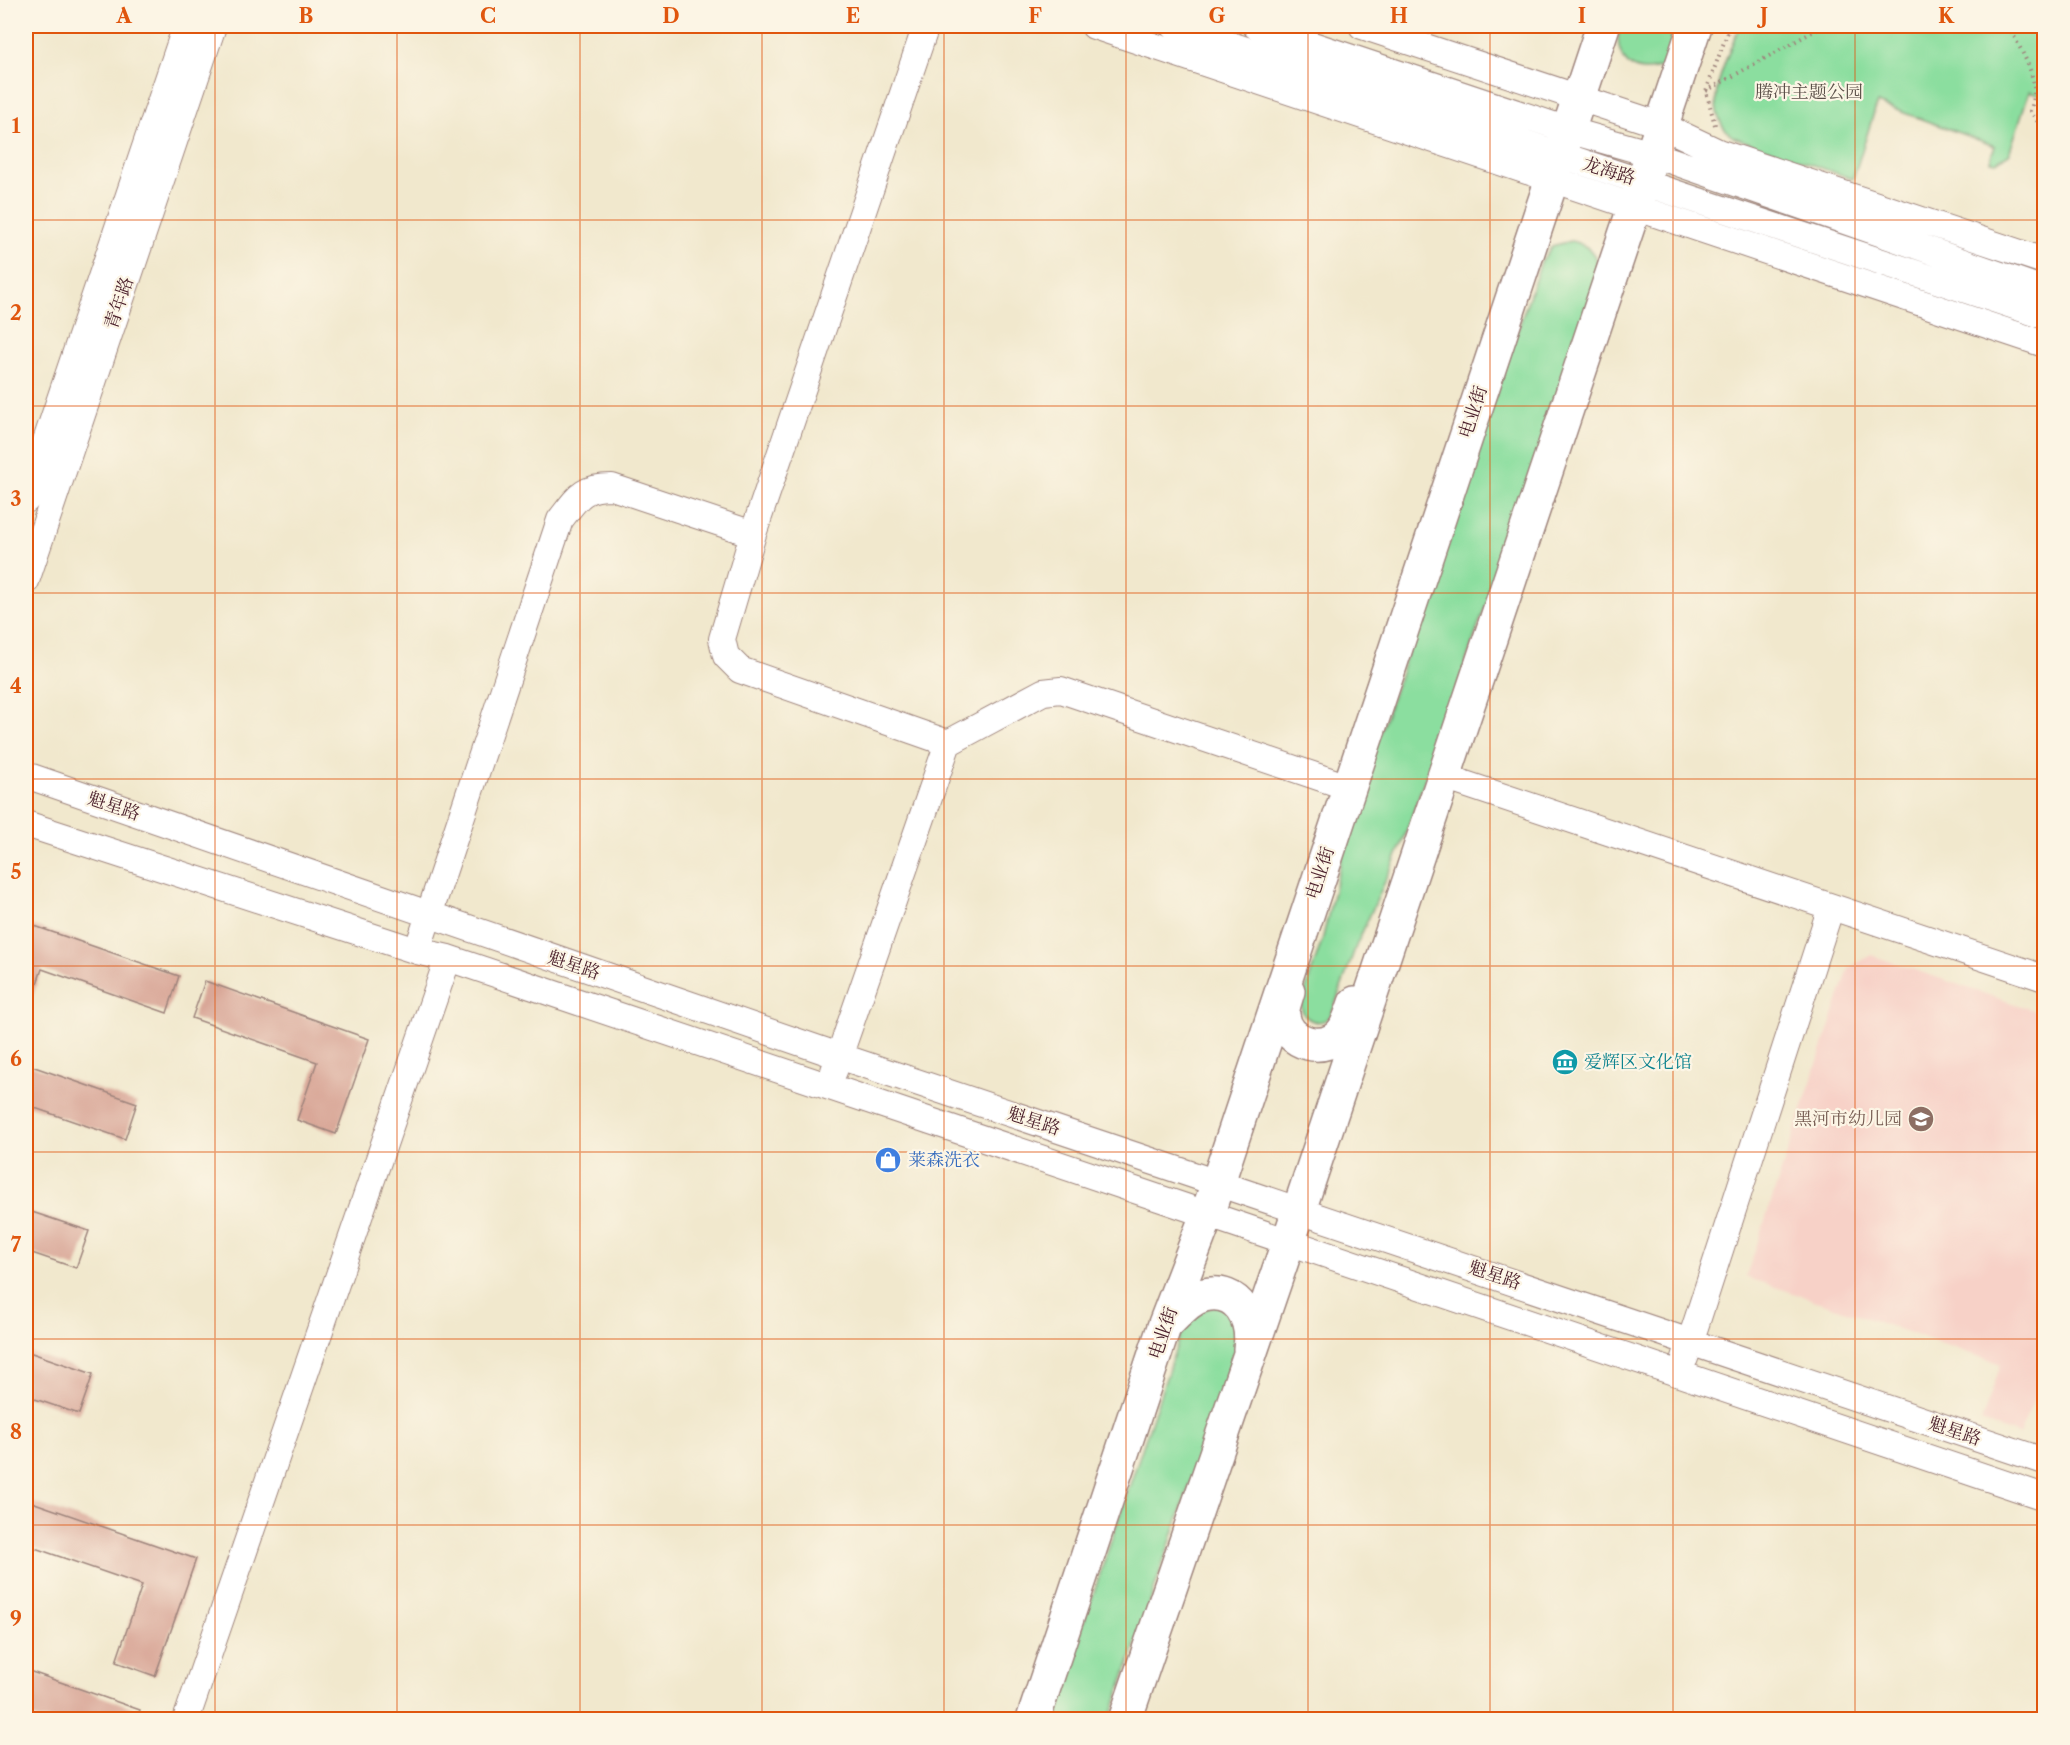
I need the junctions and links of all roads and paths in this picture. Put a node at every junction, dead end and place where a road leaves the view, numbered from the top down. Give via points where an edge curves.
1 (186, 26) edge
2 (213, 26) edge
3 (926, 26) edge
4 (1094, 26) edge
5 (1174, 26) edge
6 (1256, 26) edge
7 (1362, 26) edge
8 (1603, 26) edge
9 (1695, 26) edge
10 (1730, 26) edge
11 (1823, 26) edge
12 (2009, 26) edge
13 (1706, 91) junction
14 (1578, 99) junction
15 (1717, 128) dead end
16 (2043, 129) dead end
17 (1559, 155) junction
18 (1647, 167) junction
19 (2044, 261) edge
20 (2044, 290) edge
21 (2044, 316) edge
22 (2044, 344) edge
23 (26, 500) edge
24 (753, 534) junction
25 (26, 581) edge
26 (948, 743) junction
27 (26, 775) edge
28 (1444, 777) junction
29 (1348, 787) junction
30 (26, 824) edge
31 (1319, 876) junction
32 (1403, 899) junction
33 (1831, 907) junction
34 (429, 916) junction
35 (417, 951) junction
36 (448, 958) junction
37 (2044, 978) edge
38 (839, 1056) junction
39 (829, 1085) junction
40 (1218, 1182) junction
41 (1299, 1209) junction
42 (1207, 1215) junction
43 (1288, 1243) junction
44 (1166, 1324) junction
45 (1691, 1341) junction
46 (1248, 1360) junction
47 (1680, 1373) junction
48 (2044, 1461) edge
49 (2044, 1497) edge
50 (186, 1719) edge
51 (1033, 1719) edge
52 (1125, 1719) edge

1 - 23 street, 青年路
2 - 25 street, 青年路
3 - 24 street
4 - 17 street
5 - 17 street, 龙海路
6 - 17 street, 龙海路
7 - 14 street
8 - 14 main road, 电业街
9 - 18 main road
10 - 13 path
11 - 13 path
12 - 16 path via 2036,84 2036,98 2030,111
13 - 15 path
14 - 17 main road, 电业街
14 - 18 street
17 - 18 street, 龙海路
17 - 18 street
17 - 29 main road, 电业街
18 - 19 street via 1718,152
18 - 20 street, 龙海路
18 - 21 street, 龙海路
18 - 22 street
18 - 28 main road
24 - 26 street via 722,639 726,656 740,670
24 - 34 street via 612,487 593,487 579,495 560,520
26 - 29 street via 1043,692 1061,690
26 - 38 street
27 - 34 street, 魁星路
28 - 32 main road
28 - 33 street
29 - 31 main road, 电业街
30 - 35 street, 魁星路
31 - 32 main road via 1308,934 1283,1014 1291,1033 1308,1044 1328,1043 1344,1031 1374,949
31 - 40 main road, 电业街
32 - 41 main road
33 - 37 street
33 - 45 street
34 - 35 street
34 - 38 street, 魁星路
35 - 36 street, 魁星路
36 - 39 street, 魁星路
36 - 50 street
38 - 39 street
38 - 40 street, 魁星路
39 - 42 street, 魁星路
40 - 41 street, 魁星路
40 - 42 main road, 电业街
41 - 43 main road
41 - 45 street, 魁星路
42 - 43 street, 魁星路
42 - 44 main road, 电业街
43 - 46 main road
43 - 47 street, 魁星路
44 - 46 main road via 1192,1300 1209,1295 1227,1297 1246,1313 1251,1324
44 - 51 main road, 电业街
45 - 47 street
45 - 48 street, 魁星路
46 - 52 main road
47 - 49 street, 魁星路

